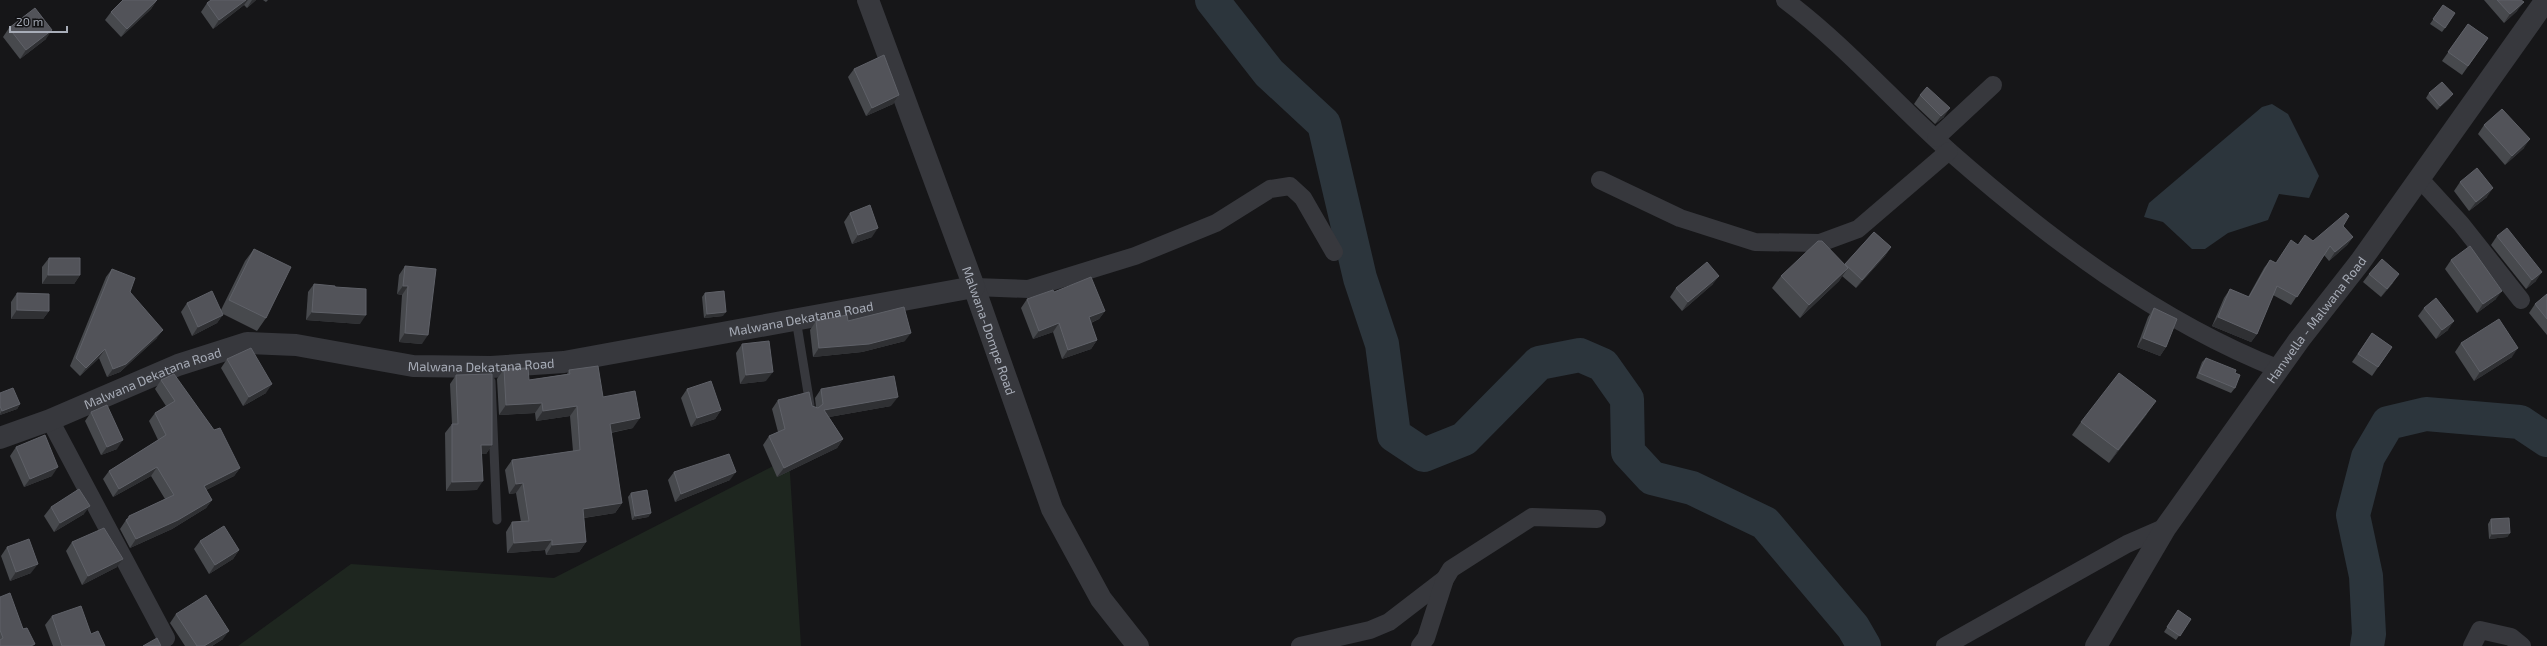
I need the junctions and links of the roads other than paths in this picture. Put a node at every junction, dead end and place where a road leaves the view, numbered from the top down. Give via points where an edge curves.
1 (868, 0) edge
2 (1785, 0) edge
3 (2546, 0) edge
4 (1993, 85) dead end
5 (1936, 138) junction
6 (1949, 151) junction
7 (2419, 178) junction
8 (1600, 180) dead end
9 (1334, 252) dead end
10 (974, 287) junction
11 (2521, 300) dead end
12 (796, 319) junction
13 (491, 367) junction
14 (2279, 369) junction
15 (811, 411) edge
16 (50, 420) junction
17 (0, 438) edge
18 (1597, 519) dead end
19 (497, 520) dead end
20 (2166, 526) junction
21 (1445, 580) junction
22 (166, 638) dead end
23 (1138, 646) edge
24 (1300, 646) edge
25 (1420, 646) edge
26 (1945, 646) edge
27 (2096, 646) edge
28 (2472, 646) edge
29 (2522, 646) edge

1 - 10 street, Malwana-Dompe Road
2 - 5 street via 1875,78
3 - 7 street, Hanwella - Malwana Road
4 - 5 street
5 - 6 street
6 - 8 street via 1858,229 1820,243 1755,242 1680,218
6 - 14 street via 2037,226 2159,310 2232,351
7 - 11 street via 2461,224
7 - 14 street, Hanwella - Malwana Road
9 - 10 street via 1303,198 1290,186 1270,188 1216,223 1135,256 1028,289
10 - 12 street, Malwana Dekatana Road
10 - 23 street, Malwana-Dompe Road via 1052,509 1101,599
12 - 13 street, Malwana Dekatana Road via 564,362
12 - 15 lane
13 - 16 street, Malwana Dekatana Road via 414,366 296,345 246,343 178,365
13 - 19 lane
14 - 20 street, Hanwella - Malwana Road
16 - 17 street, Malwana Dekatana Road
16 - 22 street
18 - 21 street via 1532,517 1451,569
20 - 26 street via 2127,544
20 - 27 street, Hanwella - Malwana Road
21 - 24 street via 1390,622 1370,630
21 - 25 street via 1426,638
28 - 29 street via 2480,630 2511,637

